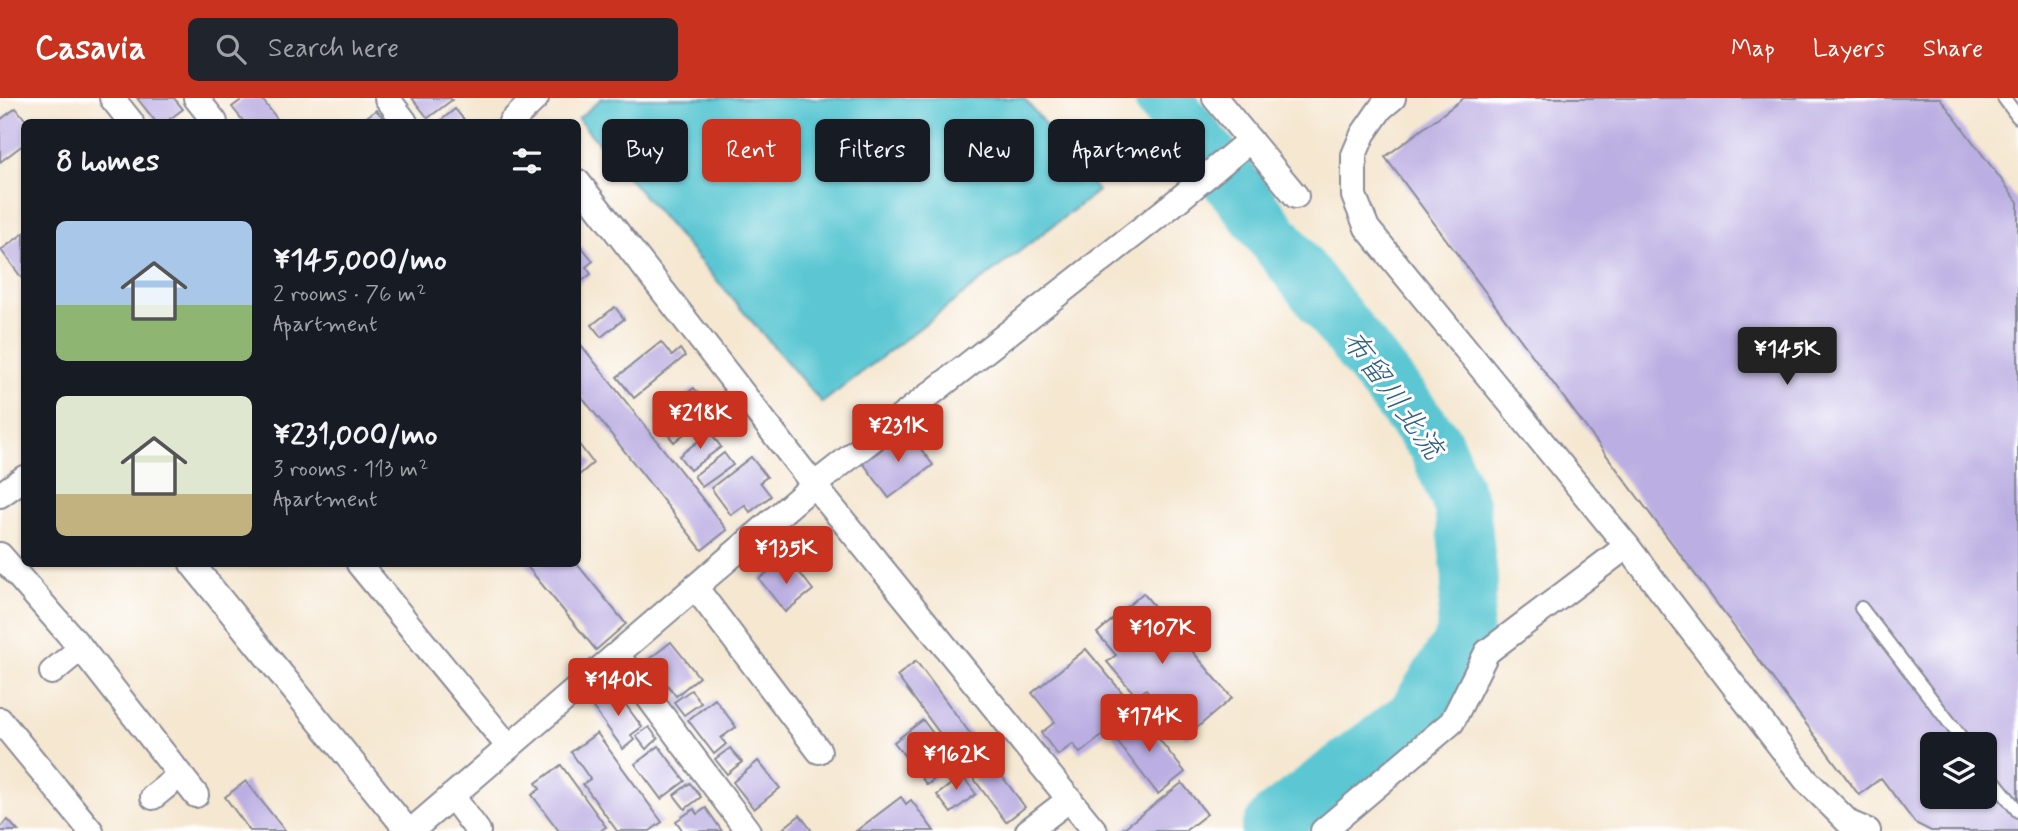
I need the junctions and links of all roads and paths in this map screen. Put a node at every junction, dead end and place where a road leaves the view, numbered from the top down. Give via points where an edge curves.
1 (112, 98) edge
2 (196, 98) edge
3 (387, 98) edge
4 (1215, 98) edge
5 (1393, 98) edge
6 (2004, 98) edge
7 (2018, 117) edge
8 (129, 119) edge
9 (213, 119) edge
10 (403, 119) edge
11 (1250, 140) junction
12 (581, 187) edge
13 (1296, 197) dead end
14 (21, 480) edge
15 (814, 485) junction
16 (0, 495) edge
17 (1627, 546) junction
18 (0, 555) edge
19 (194, 567) edge
20 (361, 567) edge
21 (695, 587) junction
22 (1861, 608) dead end
23 (81, 648) junction
24 (617, 655) junction
25 (52, 671) dead end
26 (0, 720) edge
27 (1957, 732) edge
28 (509, 747) junction
29 (818, 751) dead end
30 (180, 775) junction
31 (1997, 784) edge
32 (196, 795) dead end
33 (452, 796) junction
34 (153, 797) dead end
35 (1070, 799) junction
36 (2018, 811) edge
37 (91, 831) edge
38 (410, 831) edge
39 (478, 831) edge
40 (748, 831) edge
41 (1028, 831) edge
42 (1095, 831) edge
43 (1322, 831) edge
44 (1868, 831) edge

1 - 8 street
2 - 9 street
3 - 10 street
4 - 11 street
5 - 17 street via 1369,125 1354,155 1354,196 1367,228
6 - 7 lane
11 - 13 street
11 - 15 street
12 - 15 street
14 - 16 street
15 - 21 street
15 - 35 street
17 - 43 street via 1487,652 1452,722
17 - 44 street via 1806,780 1849,823
18 - 23 street
19 - 38 street
20 - 28 street
21 - 24 street
21 - 29 street
22 - 27 lane
23 - 25 street
23 - 30 street
24 - 28 street
24 - 40 street
26 - 37 street
28 - 33 street
30 - 32 street
30 - 34 street
31 - 36 lane
33 - 38 street
33 - 39 street
35 - 41 street
35 - 42 street

